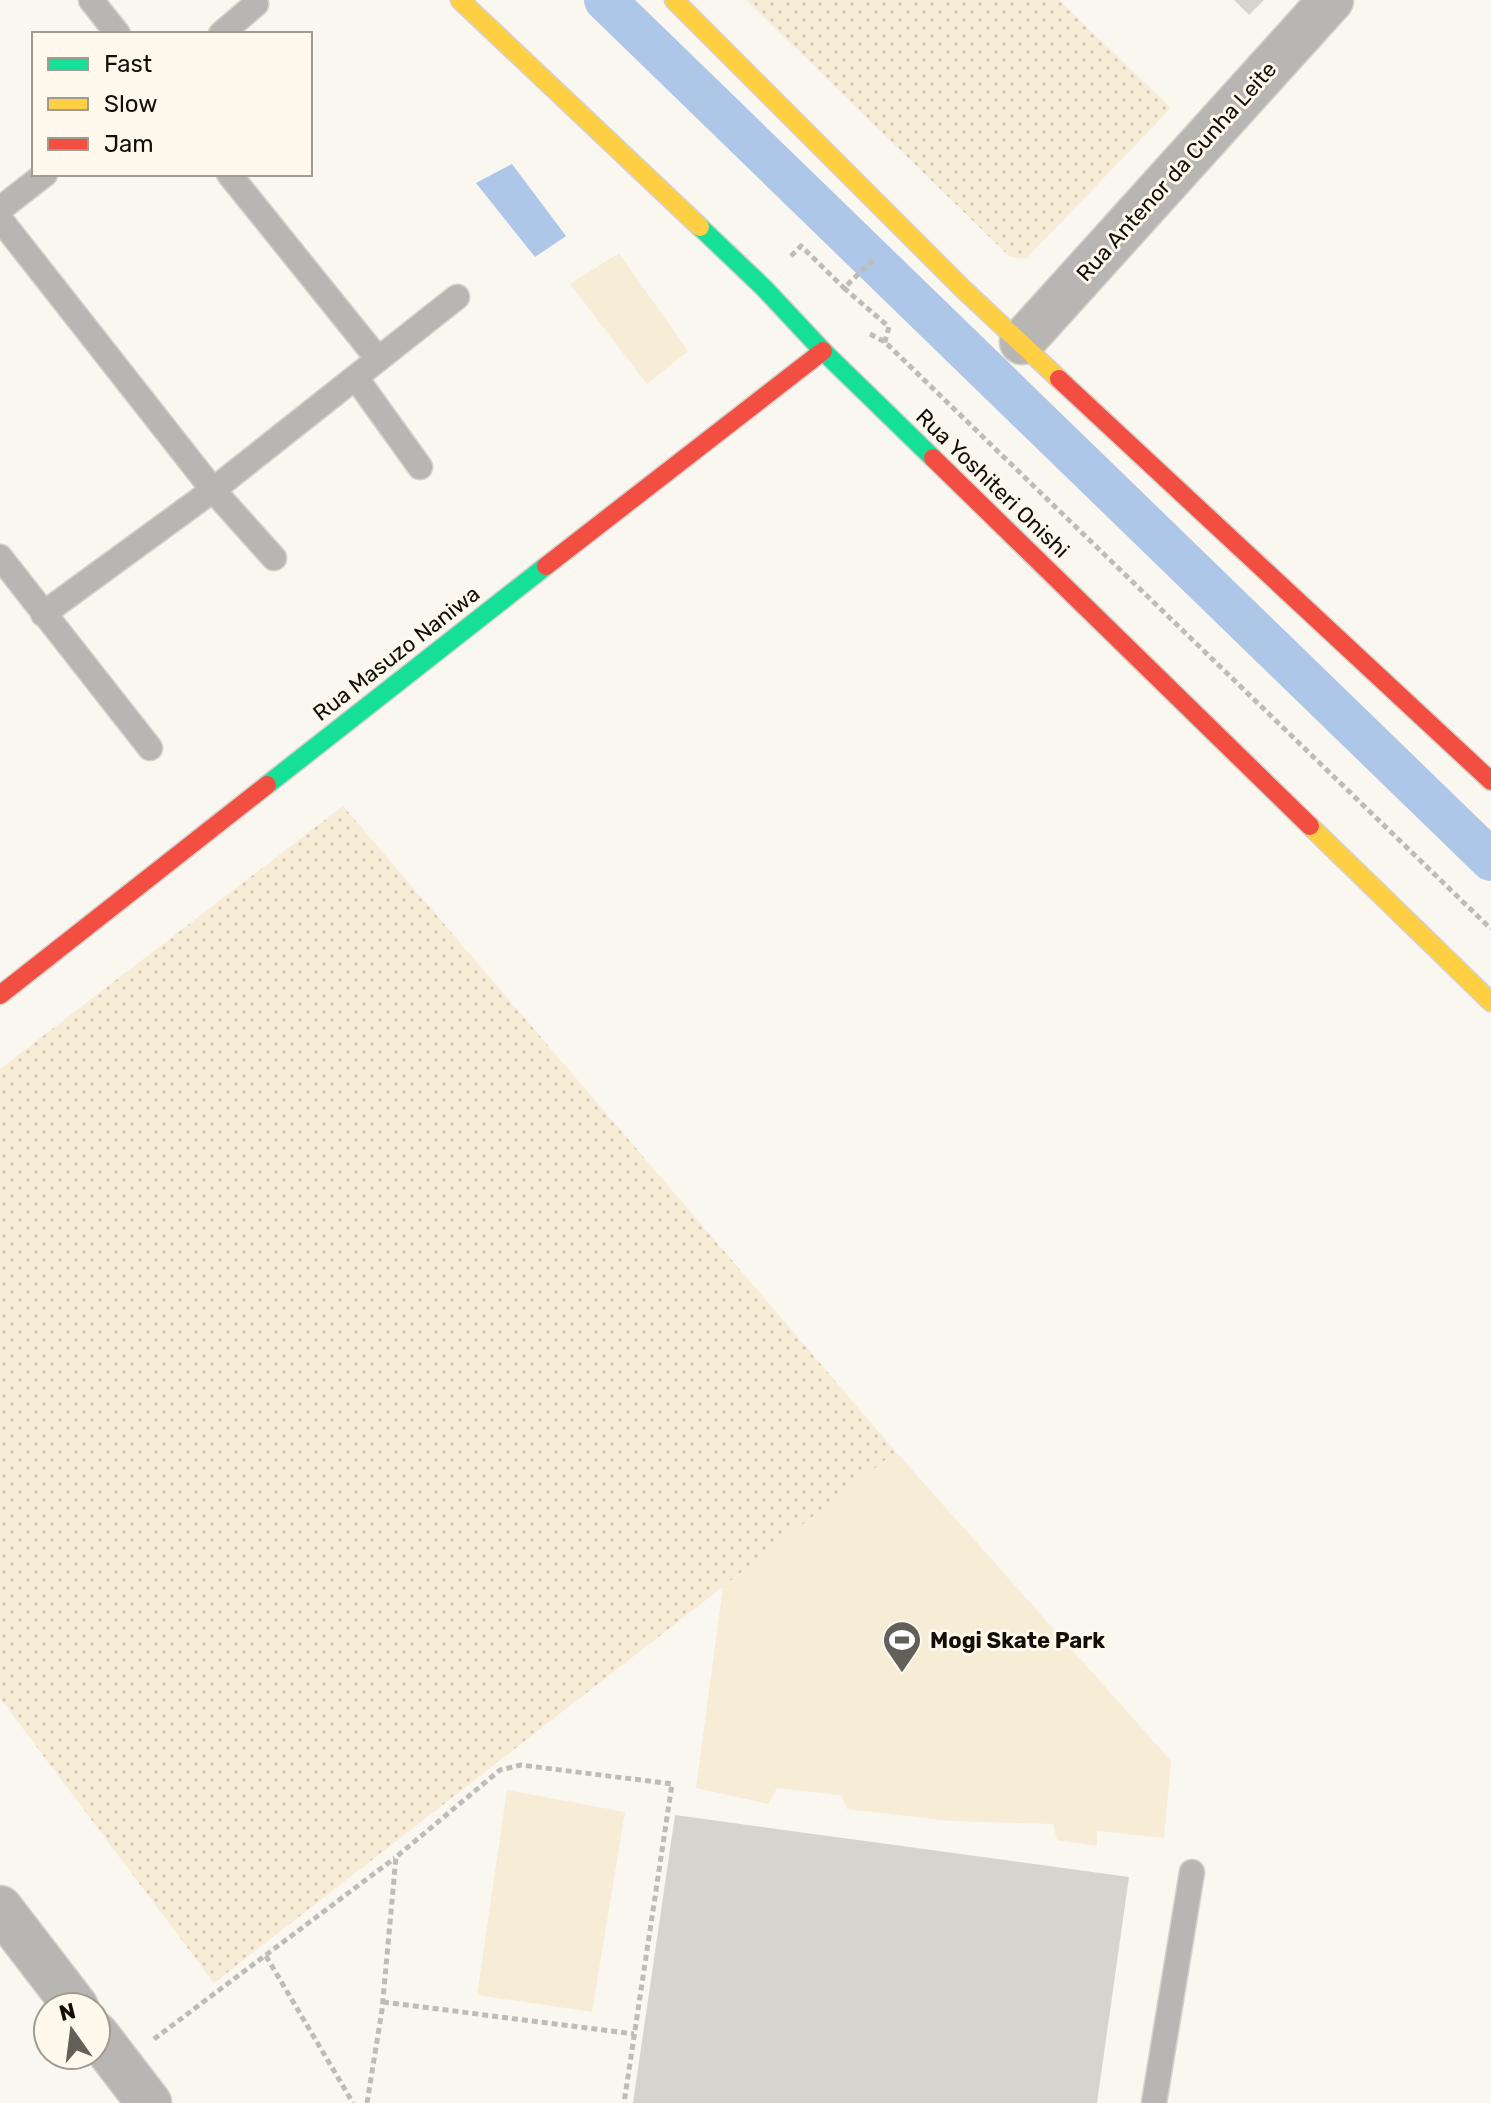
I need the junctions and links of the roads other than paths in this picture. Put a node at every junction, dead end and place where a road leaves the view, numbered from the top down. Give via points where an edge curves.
1 (91, 0) edge
2 (460, 0) edge
3 (674, 0) edge
4 (1331, 0) edge
5 (256, 4) dead end
6 (116, 32) edge
7 (223, 32) edge
8 (42, 176) edge
9 (231, 176) edge
10 (0, 209) edge
11 (0, 219) edge
12 (457, 297) dead end
13 (1022, 342) junction
14 (823, 351) junction
15 (378, 359) junction
16 (356, 378) junction
17 (420, 467) dead end
18 (213, 490) junction
19 (0, 557) edge
20 (274, 558) dead end
21 (43, 614) junction
22 (150, 748) dead end
23 (1491, 781) edge
24 (0, 995) edge
25 (1491, 1002) edge
26 (1192, 1872) dead end
27 (0, 1908) edge
28 (64, 1991) edge
29 (112, 2054) edge
30 (149, 2103) edge
31 (1154, 2103) edge

1 - 6 lane
2 - 14 main road, Rua Yoshiteri Onishi via 764,288
3 - 13 main road
4 - 13 street, Rua Antenor da Cunha Leite
5 - 7 lane
8 - 10 lane
9 - 15 lane
11 - 18 lane
12 - 15 lane
13 - 23 main road
14 - 24 main road, Rua Masuzo Naniwa
14 - 25 main road, Rua Yoshiteri Onishi
15 - 16 lane
16 - 17 lane
16 - 18 lane
18 - 20 lane
18 - 21 lane
19 - 21 lane
21 - 22 lane
26 - 31 lane
27 - 28 street
29 - 30 street

